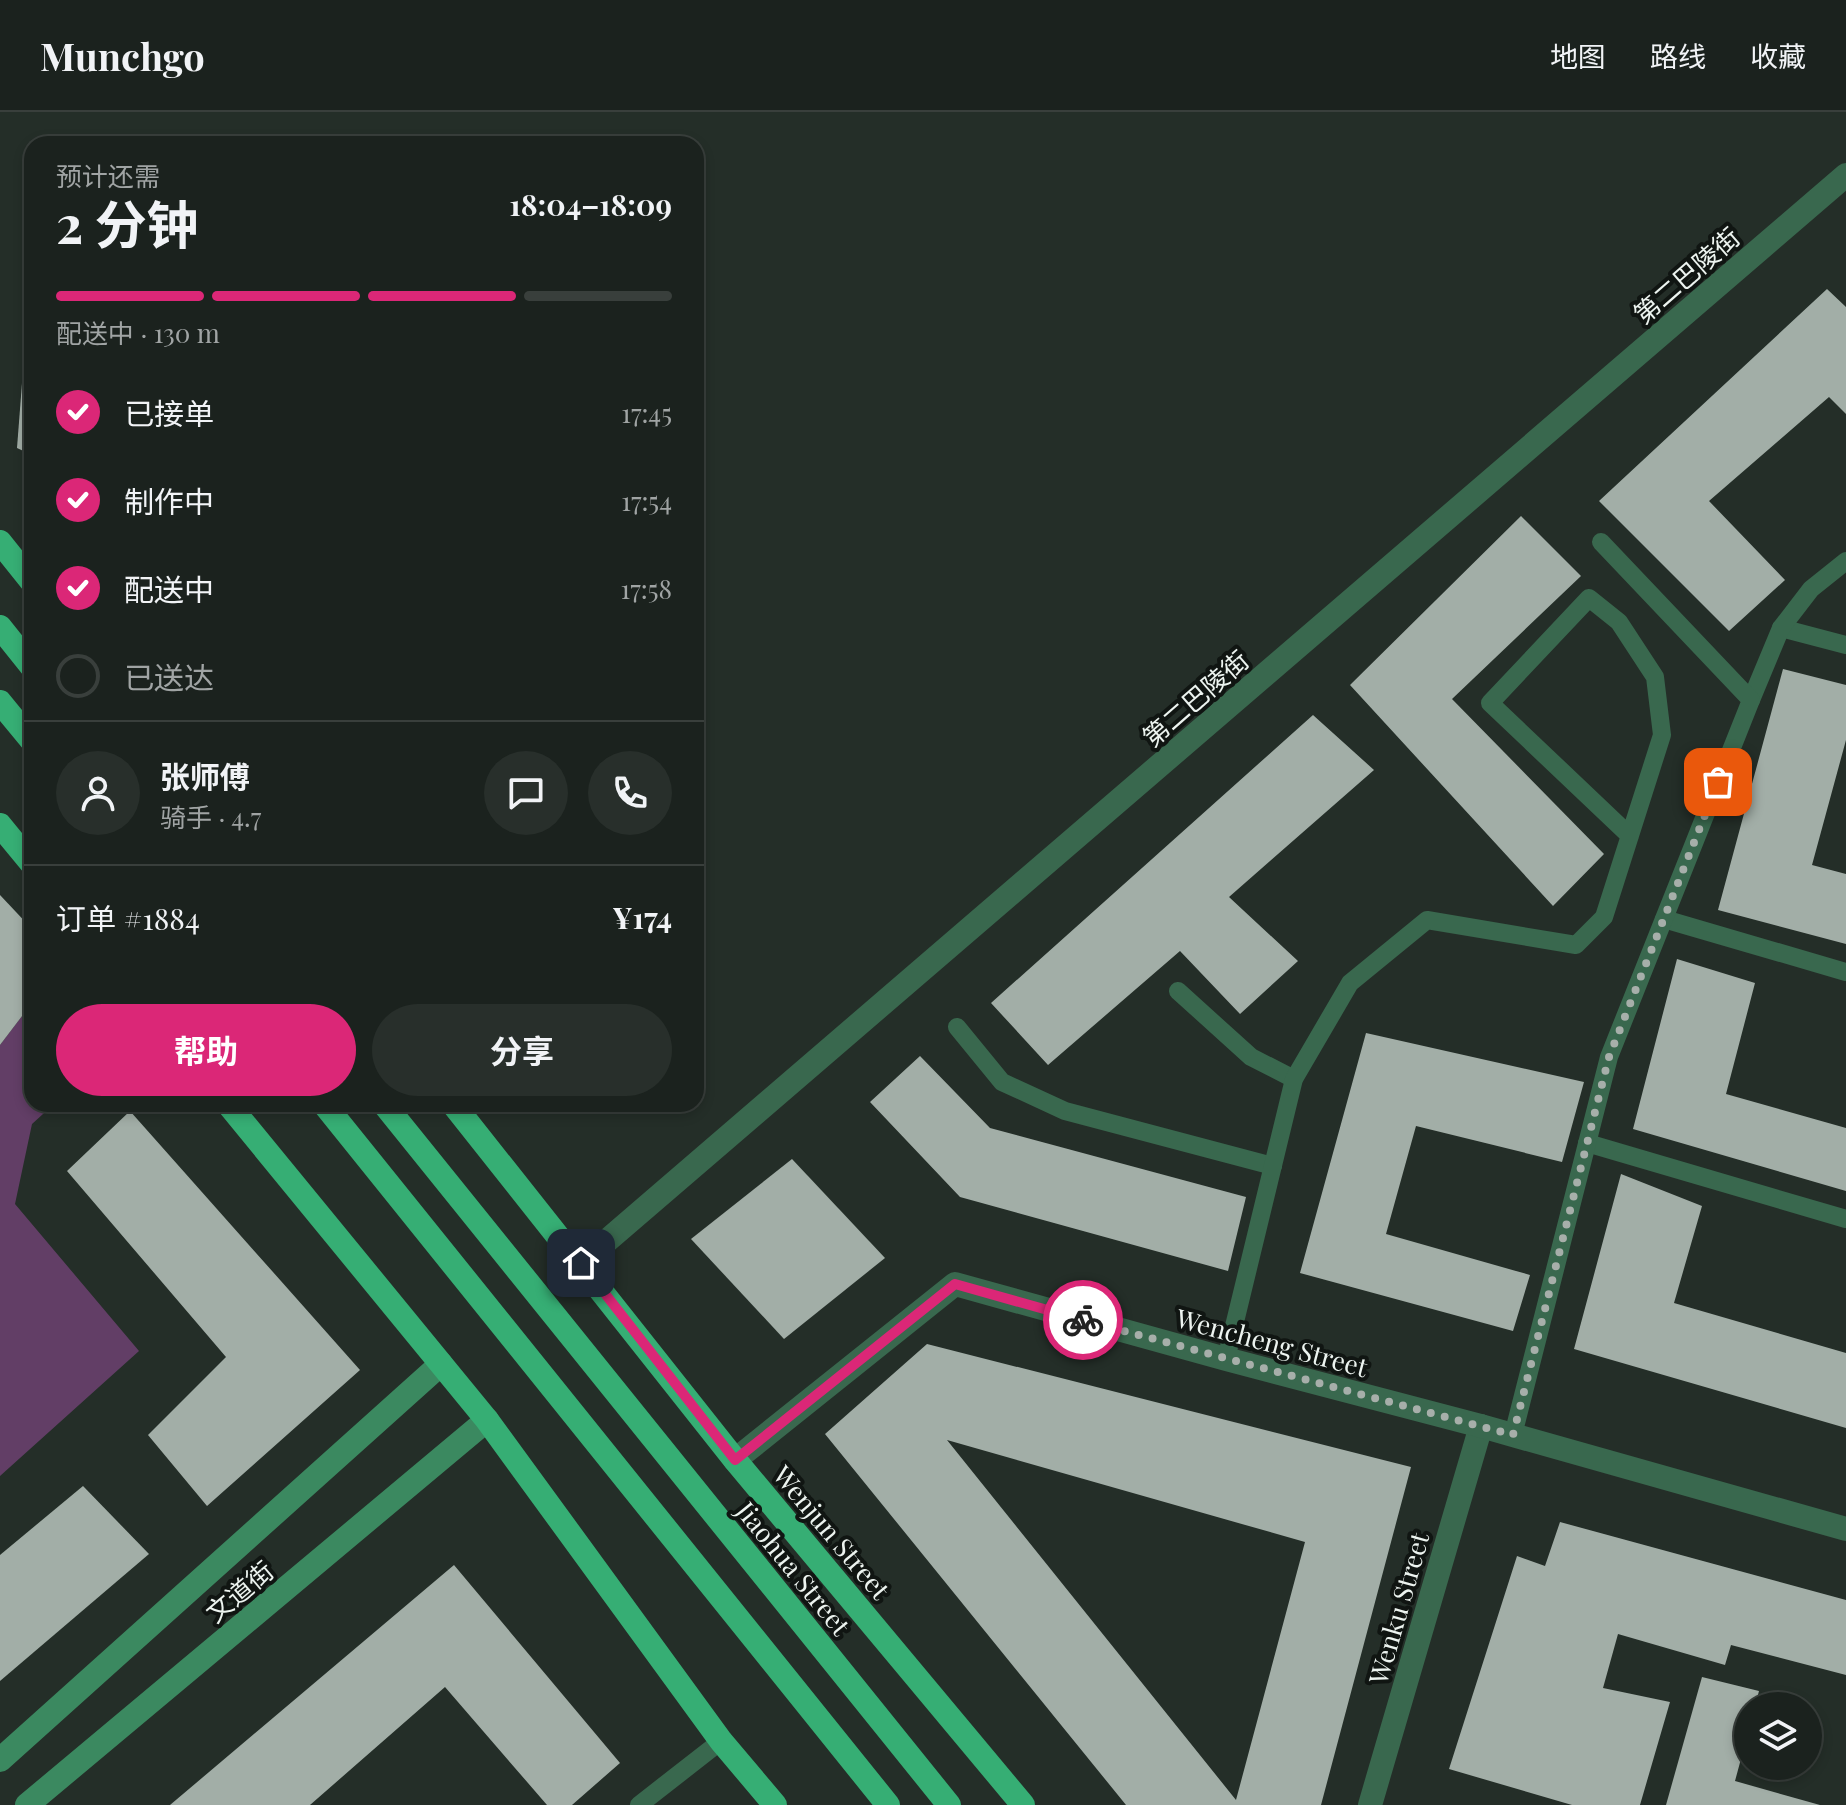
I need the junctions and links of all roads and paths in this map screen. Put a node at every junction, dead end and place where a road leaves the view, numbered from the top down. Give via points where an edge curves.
1 (1846, 175) edge
2 (0, 542) edge
3 (1601, 542) dead end
4 (1846, 561) edge
5 (24, 572) edge
6 (0, 627) edge
7 (1781, 628) junction
8 (1846, 645) edge
9 (24, 657) edge
10 (1751, 700) junction
11 (0, 702) edge
12 (24, 731) edge
13 (0, 825) edge
14 (1630, 836) junction
15 (24, 854) edge
16 (1664, 919) junction
17 (1846, 972) edge
18 (1178, 991) dead end
19 (957, 1027) dead end
20 (1294, 1079) junction
21 (235, 1112) edge
22 (330, 1112) edge
23 (390, 1112) edge
24 (459, 1112) edge
25 (1587, 1143) junction
26 (1273, 1166) junction
27 (1846, 1219) edge
28 (581, 1263) junction
29 (1226, 1359) junction
30 (441, 1364) junction
31 (487, 1420) junction
32 (1481, 1426) junction
33 (1513, 1435) junction
34 (735, 1460) junction
35 (1846, 1529) edge
36 (721, 1741) junction
37 (0, 1760) edge
38 (27, 1805) edge
39 (639, 1805) edge
40 (775, 1805) edge
41 (888, 1805) edge
42 (949, 1805) edge
43 (1023, 1805) edge
44 (1370, 1805) edge

1 - 28 street, 第二巴陵街
2 - 5 highway
3 - 10 lane
4 - 7 lane via 1811,589
6 - 9 highway
7 - 8 lane
7 - 10 lane
10 - 16 lane
11 - 12 highway
13 - 15 highway
14 - 14 lane via 1662,735 1655,677 1619,622 1589,598 1490,703
14 - 20 lane via 1604,917 1576,945 1427,920 1350,983
16 - 17 lane
16 - 25 lane via 1609,1057
18 - 20 lane via 1251,1057
19 - 26 lane via 1002,1082 1053,1105
20 - 26 lane
21 - 30 highway
22 - 41 highway
23 - 42 highway, Jiaohua Street
24 - 28 highway, Wenjun Street
25 - 27 lane
25 - 33 lane
26 - 29 lane
28 - 34 highway, Wenjun Street
29 - 32 street, Wencheng Street
29 - 34 street, Wencheng Street via 955,1284
30 - 31 highway
30 - 37 main road, 文道街
31 - 36 highway
31 - 38 main road, 文道街
32 - 33 street, Wencheng Street
32 - 44 street, Wenku Street
33 - 35 street, Wencheng Street
34 - 43 highway, Wenjun Street
36 - 39 lane
36 - 40 highway

